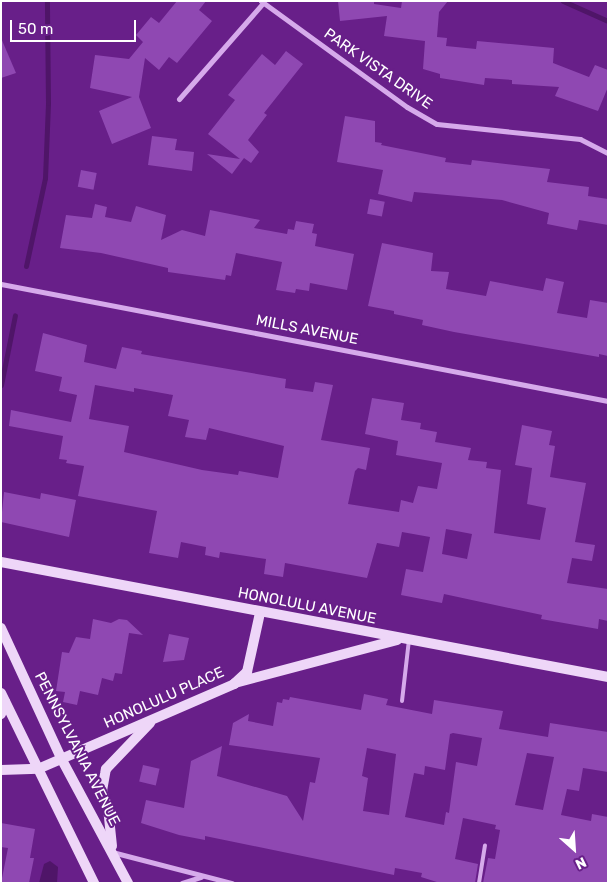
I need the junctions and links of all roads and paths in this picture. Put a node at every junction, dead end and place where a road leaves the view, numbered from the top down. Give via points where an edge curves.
1 (262, 2) edge
2 (180, 99) dead end
3 (608, 154) edge
4 (1, 284) edge
5 (608, 401) edge
6 (1, 562) edge
7 (260, 612) junction
8 (1, 628) edge
9 (405, 640) junction
10 (608, 677) edge
11 (234, 684) junction
12 (3, 698) edge
13 (402, 701) dead end
14 (1, 714) edge
15 (156, 717) junction
16 (62, 760) junction
17 (1, 770) edge
18 (38, 770) junction
19 (485, 845) dead end
20 (112, 852) junction
21 (201, 877) junction
22 (94, 883) edge
23 (128, 883) edge
24 (182, 883) edge
25 (232, 883) edge
26 (479, 883) edge

1 - 2 street
1 - 3 street, PARK VISTA DRIVE via 407,107 437,124 580,138
4 - 5 street, MILLS AVENUE
6 - 7 main road, HONOLULU AVENUE
7 - 9 main road, HONOLULU AVENUE
7 - 11 main road, HONOLULU PLACE via 247,672
8 - 16 main road, PENNSYLVANIA AVENUE
9 - 10 main road, HONOLULU AVENUE
9 - 11 main road
9 - 13 lane
11 - 15 main road, HONOLULU PLACE
12 - 14 main road
12 - 18 main road
15 - 16 main road, HONOLULU PLACE
15 - 20 main road via 106,769 102,791 108,809
16 - 18 main road, HONOLULU PLACE
16 - 20 main road, PENNSYLVANIA AVENUE
17 - 18 main road
18 - 22 main road
19 - 26 lane
20 - 21 street
20 - 23 main road, PENNSYLVANIA AVENUE
21 - 24 street
21 - 25 street

